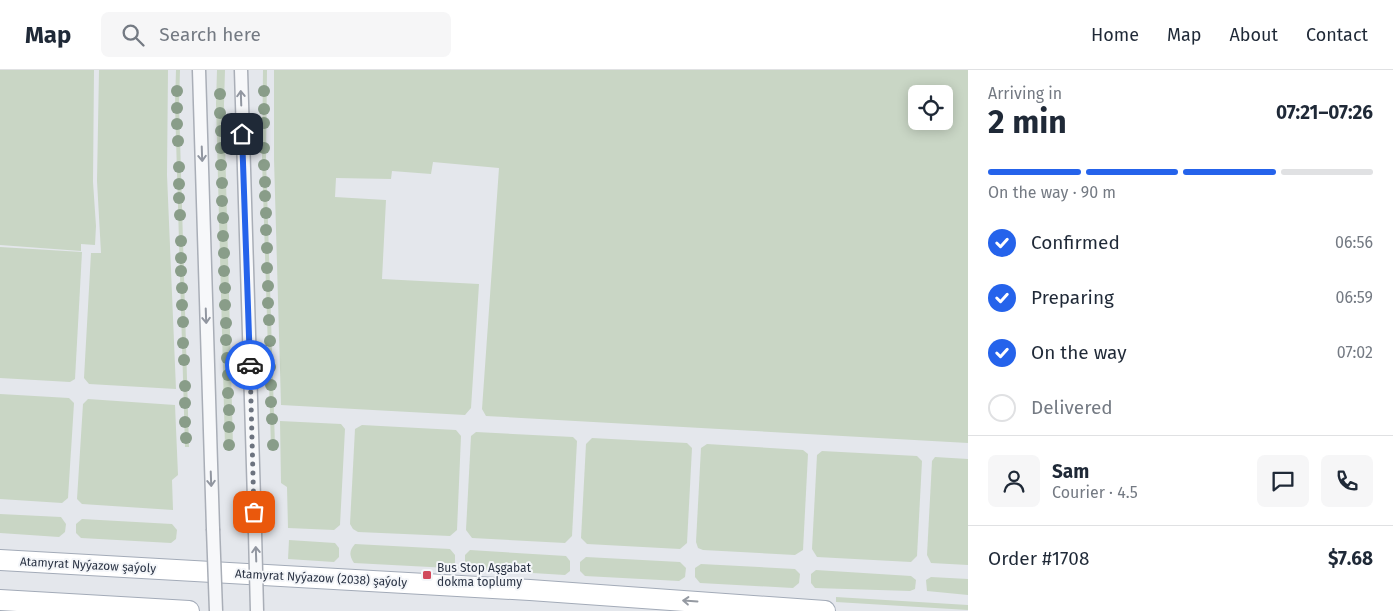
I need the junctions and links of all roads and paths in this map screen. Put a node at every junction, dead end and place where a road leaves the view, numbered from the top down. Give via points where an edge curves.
1 (199, 70) edge
2 (241, 70) edge
3 (0, 560) edge
4 (176, 570) joint
5 (0, 600) edge
6 (183, 611) edge
7 (216, 611) edge
8 (257, 611) edge
9 (826, 611) edge

1 -> 7 street, bridge
8 -> 2 street, bridge
3 - 4 main road, Atamyrat Nyýazow şaýoly
9 -> 4 main road, Atamyrat Nyýazow (2038) şaýoly
5 - 6 main road

